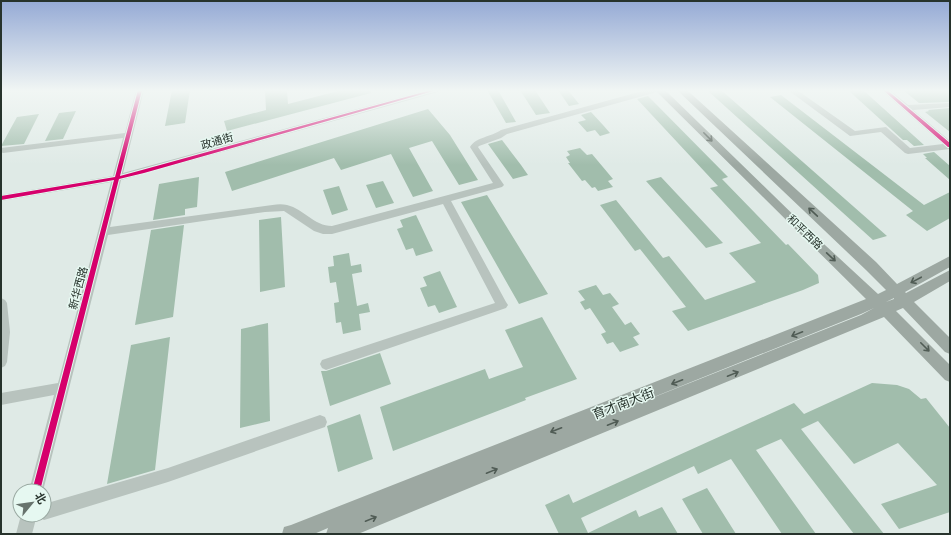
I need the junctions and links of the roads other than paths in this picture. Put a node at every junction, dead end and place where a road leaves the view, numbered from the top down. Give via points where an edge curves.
1 (133, 115) edge
2 (345, 115) edge
3 (565, 115) edge
4 (685, 115) edge
5 (709, 115) edge
6 (827, 115) edge
7 (915, 115) edge
8 (128, 134) junction
9 (950, 146) edge
10 (3, 150) dead end
11 (117, 178) junction
12 (1, 198) edge
13 (445, 199) junction
14 (103, 232) junction
15 (950, 262) edge
16 (950, 275) edge
17 (901, 296) junction
18 (1, 302) edge
19 (881, 305) junction
20 (950, 348) edge
21 (1, 362) edge
22 (326, 364) dead end
23 (950, 374) edge
24 (62, 388) junction
25 (1, 399) edge
26 (320, 422) dead end
27 (38, 483) edge
28 (52, 509) edge
29 (30, 523) edge
30 (24, 534) edge
31 (291, 534) edge
32 (335, 534) edge

1 - 8 street, 新华西路
2 - 11 street, 政通街
3 - 13 street via 504,132 476,144 474,146 499,185
4 -> 19 main road, 和平西路
17 -> 5 main road, 和平西路
6 - 9 street via 853,134 883,129 908,150
7 - 9 street
8 - 10 street
8 - 11 street, 新华西路
11 - 12 street, 政通街
11 - 14 street, 新华西路
13 - 14 street via 332,230 318,228 285,208
13 - 22 street via 502,305
14 - 24 street, 新华西路
15 -> 17 main road, 育才南大街
16 - 17 main road, 育才南大街
17 - 19 main road, 育才南大街
17 - 20 main road, 和平西路
18 - 21 street via 5,331
19 -> 23 main road, 和平西路
19 -> 31 main road, 育才南大街 via 856,310
32 -> 19 main road, 育才南大街 via 701,387
24 - 25 street
24 - 27 street, 新华西路
26 - 28 street via 168,475
29 - 30 street

